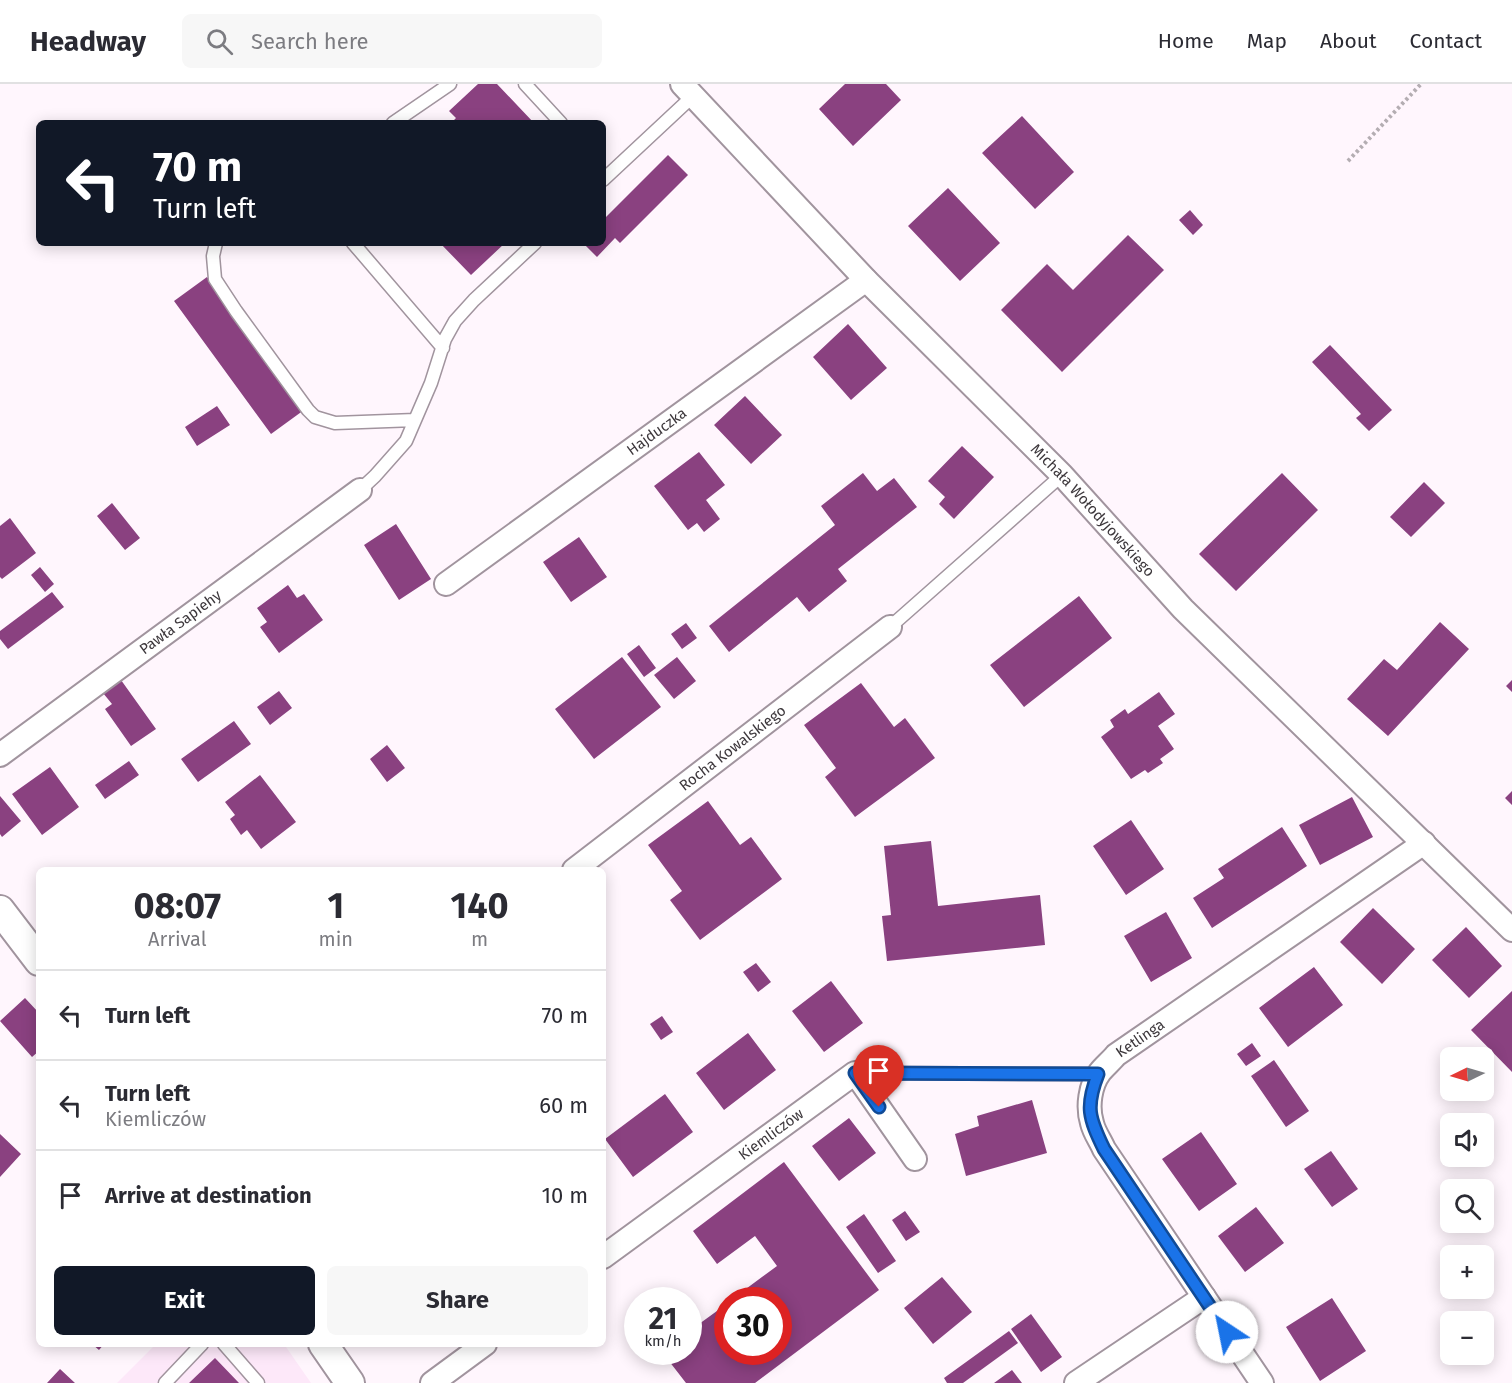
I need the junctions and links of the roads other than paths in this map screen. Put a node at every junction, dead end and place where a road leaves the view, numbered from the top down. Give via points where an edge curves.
1 (450, 84) edge
2 (525, 84) edge
3 (687, 90) edge
4 (397, 120) edge
5 (558, 120) edge
6 (606, 173) edge
7 (215, 246) edge
8 (356, 246) edge
9 (532, 246) edge
10 (866, 280) junction
11 (443, 348) junction
12 (415, 420) junction
13 (1062, 475) junction
14 (360, 490) joint
15 (446, 584) dead end
16 (890, 627) joint
17 (0, 755) edge
18 (1424, 843) junction
19 (578, 867) edge
20 (0, 910) edge
21 (1512, 930) edge
22 (36, 957) edge
23 (855, 1073) junction
24 (1098, 1074) junction
25 (915, 1159) dead end
26 (606, 1255) edge
27 (1204, 1297) junction
28 (199, 1347) edge
29 (227, 1347) edge
30 (325, 1347) edge
31 (481, 1347) edge
32 (165, 1383) edge
33 (258, 1383) edge
34 (350, 1383) edge
35 (432, 1383) edge
36 (1076, 1383) edge
37 (1262, 1383) edge

1 - 4 lane
2 - 5 lane
3 - 6 lane
3 - 10 street, Michała Wołodyjowskiego
7 - 12 lane via 214,279 315,417 335,423
8 - 11 lane
9 - 11 lane via 455,321
10 - 13 street, Michała Wołodyjowskiego
10 - 15 street, Hajduczka
11 - 12 lane
12 - 14 lane via 406,441
13 - 16 lane
13 - 18 street, Michała Wołodyjowskiego via 1183,609
14 - 17 street, Pawła Sapiehy
16 - 19 street, Rocha Kowalskiego
18 - 21 street, Michała Wołodyjowskiego
18 - 24 street, Ketlinga via 1116,1055
20 - 22 street
23 - 24 lane
23 - 25 street
23 - 26 street, Kiemliczów
24 - 27 street, Ketlinga via 1090,1099 1092,1124 1104,1149
27 - 36 street
27 - 37 street, Ketlinga
28 - 32 lane
29 - 33 lane
30 - 34 street
31 - 35 street

